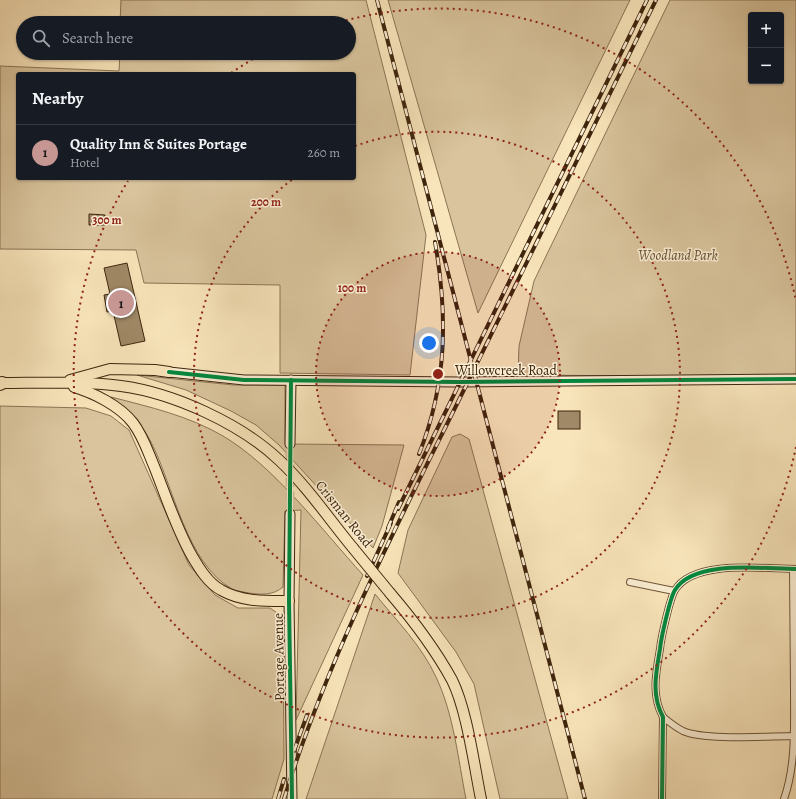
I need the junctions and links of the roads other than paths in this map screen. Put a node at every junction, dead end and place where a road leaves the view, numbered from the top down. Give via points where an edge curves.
1 (169, 372) joint
2 (796, 379) edge
3 (291, 380) junction
4 (61, 382) junction
5 (1, 383) edge
6 (290, 444) tunnel mouth
7 (290, 514) tunnel mouth
8 (795, 569) edge
9 (630, 582) dead end
10 (674, 591) junction
11 (289, 601) junction
12 (663, 717) junction
13 (795, 736) edge
14 (292, 799) edge
15 (481, 799) edge
16 (662, 799) edge
17 (784, 799) edge

1 - 3 street, Willowcreek Road via 221,379
1 - 4 main road via 110,369
2 - 3 street, Willowcreek Road via 459,382
3 - 6 street
4 - 5 main road
4 - 11 main road via 84,390 114,407 132,422 145,444 184,542 201,571 220,590 238,598
4 - 15 main road, Crisman Road, bridge via 122,386 188,404 244,434 279,460 415,623 452,681 463,713
7 - 11 street, Portage Avenue
8 - 10 street via 708,570 690,577
8 - 13 street
9 - 10 street
10 - 12 street via 660,645 655,680 656,699
11 - 14 street, Portage Avenue
12 - 13 street via 684,731 705,736
12 - 16 street
13 - 17 street via 792,769

